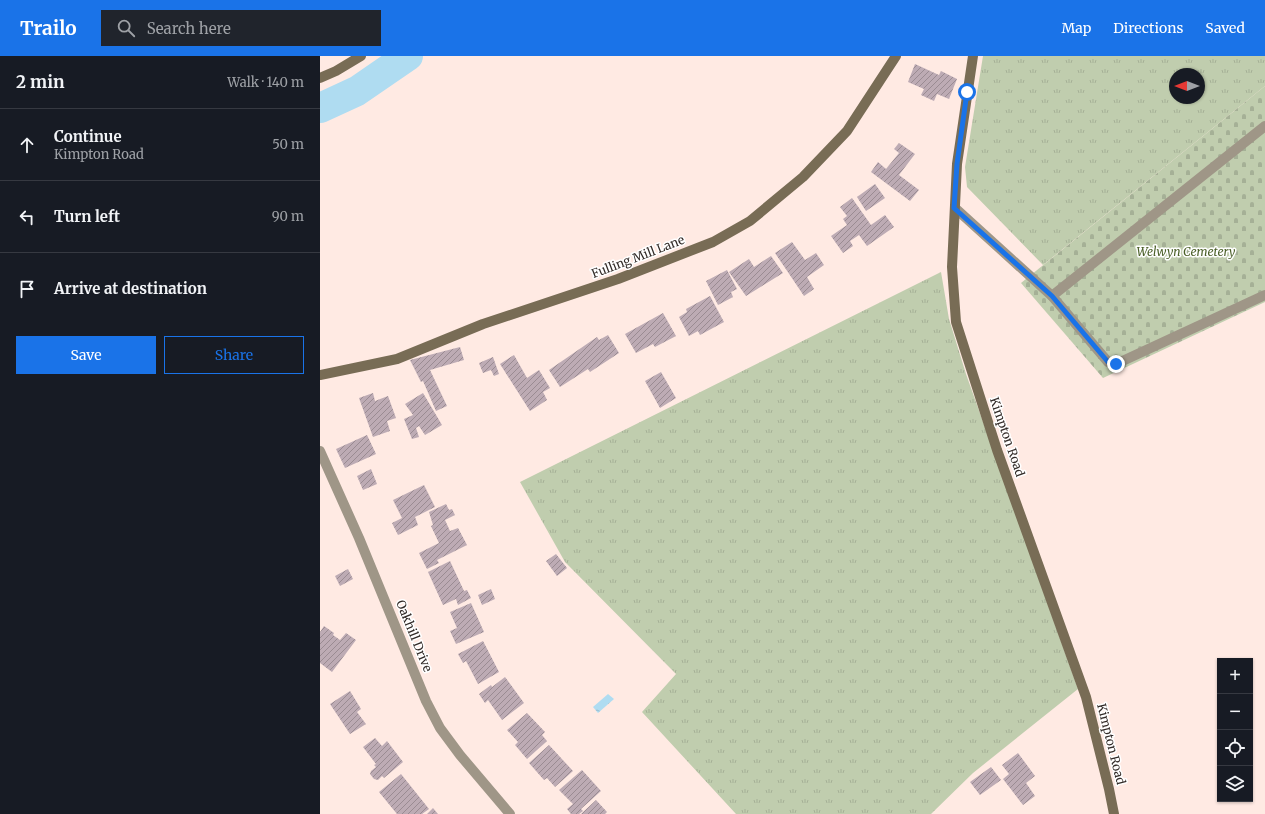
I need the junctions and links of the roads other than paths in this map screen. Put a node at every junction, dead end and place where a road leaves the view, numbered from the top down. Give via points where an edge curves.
1 (361, 56) edge
2 (896, 56) edge
3 (973, 56) edge
4 (320, 78) edge
5 (1265, 126) edge
6 (954, 208) junction
7 (1265, 295) edge
8 (1052, 296) junction
9 (320, 375) edge
10 (320, 451) edge
11 (510, 814) edge
12 (1114, 814) edge

1 - 4 street
2 - 9 street, Fulling Mill Lane via 847,131 803,177 750,221 713,242 618,279 483,324 396,359
3 - 6 street, Kimpton Road via 957,164
5 - 8 street
6 - 8 street
6 - 12 street, Kimpton Road via 952,267 956,322 997,450 1086,697
7 - 8 street via 1116,364 1108,362
10 - 11 street, Oakhill Drive via 360,538 426,701 440,728 460,756

